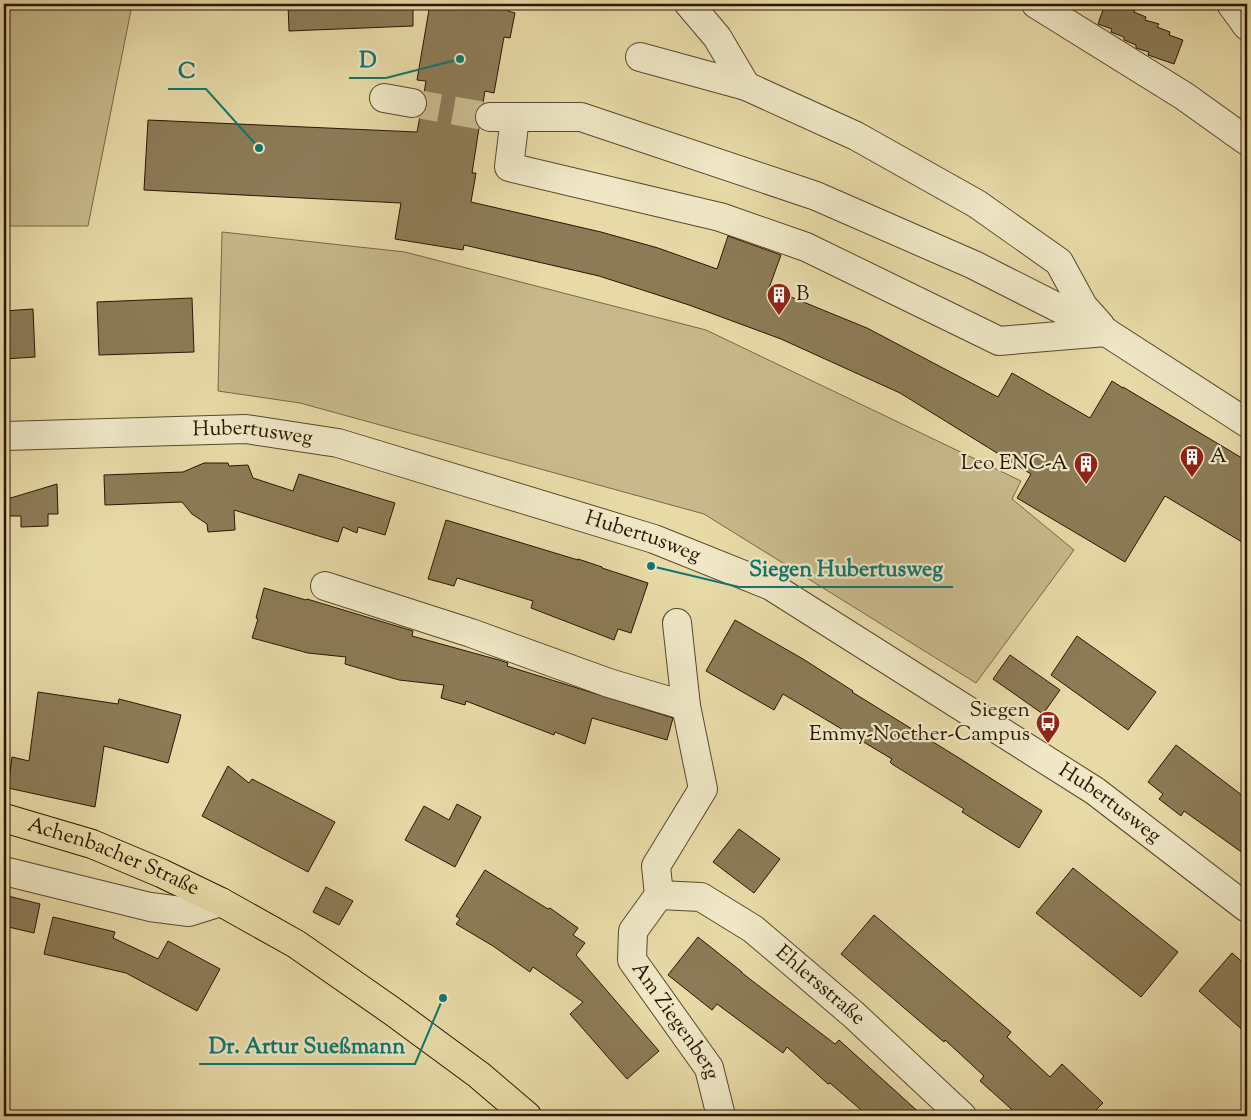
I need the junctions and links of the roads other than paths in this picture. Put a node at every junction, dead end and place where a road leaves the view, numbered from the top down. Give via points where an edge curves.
1 (689, 4) edge
2 (1036, 4) edge
3 (1231, 4) edge
4 (1247, 26) edge
5 (640, 57) dead end
6 (746, 86) junction
7 (384, 98) dead end
8 (412, 104) tunnel mouth
9 (1247, 141) edge
10 (1106, 332) junction
11 (1247, 422) edge
12 (4, 436) edge
13 (325, 586) dead end
14 (676, 623) dead end
15 (686, 706) junction
16 (4, 818) edge
17 (4, 871) edge
18 (659, 895) junction
19 (221, 902) junction
20 (1247, 908) edge
21 (526, 1116) edge
22 (721, 1116) edge
23 (962, 1116) edge

1 - 6 street via 717,37
2 - 9 street via 1184,96
3 - 4 street
5 - 6 street
6 - 10 street via 856,136 976,204 1059,262 1083,306
7 - 8 street
10 - 10 street via 974,266 816,196 582,117 503,117 509,167 720,217 806,247 999,341
10 - 11 street
12 - 20 street, Hubertusweg via 246,429 338,443 680,548 771,586 1088,786
13 - 15 street
14 - 15 street
15 - 18 street via 703,789 656,866
16 - 19 main road, Achenbacher Straße via 92,844
17 - 19 street, Achenbacher Straße via 150,907 189,912
18 - 22 street, Am Ziegenberg via 633,931 632,960 709,1068
18 - 23 street, Ehlersstraße via 701,897 753,929 854,1014
19 - 21 main road, Achenbacher Straße via 296,944 479,1075

